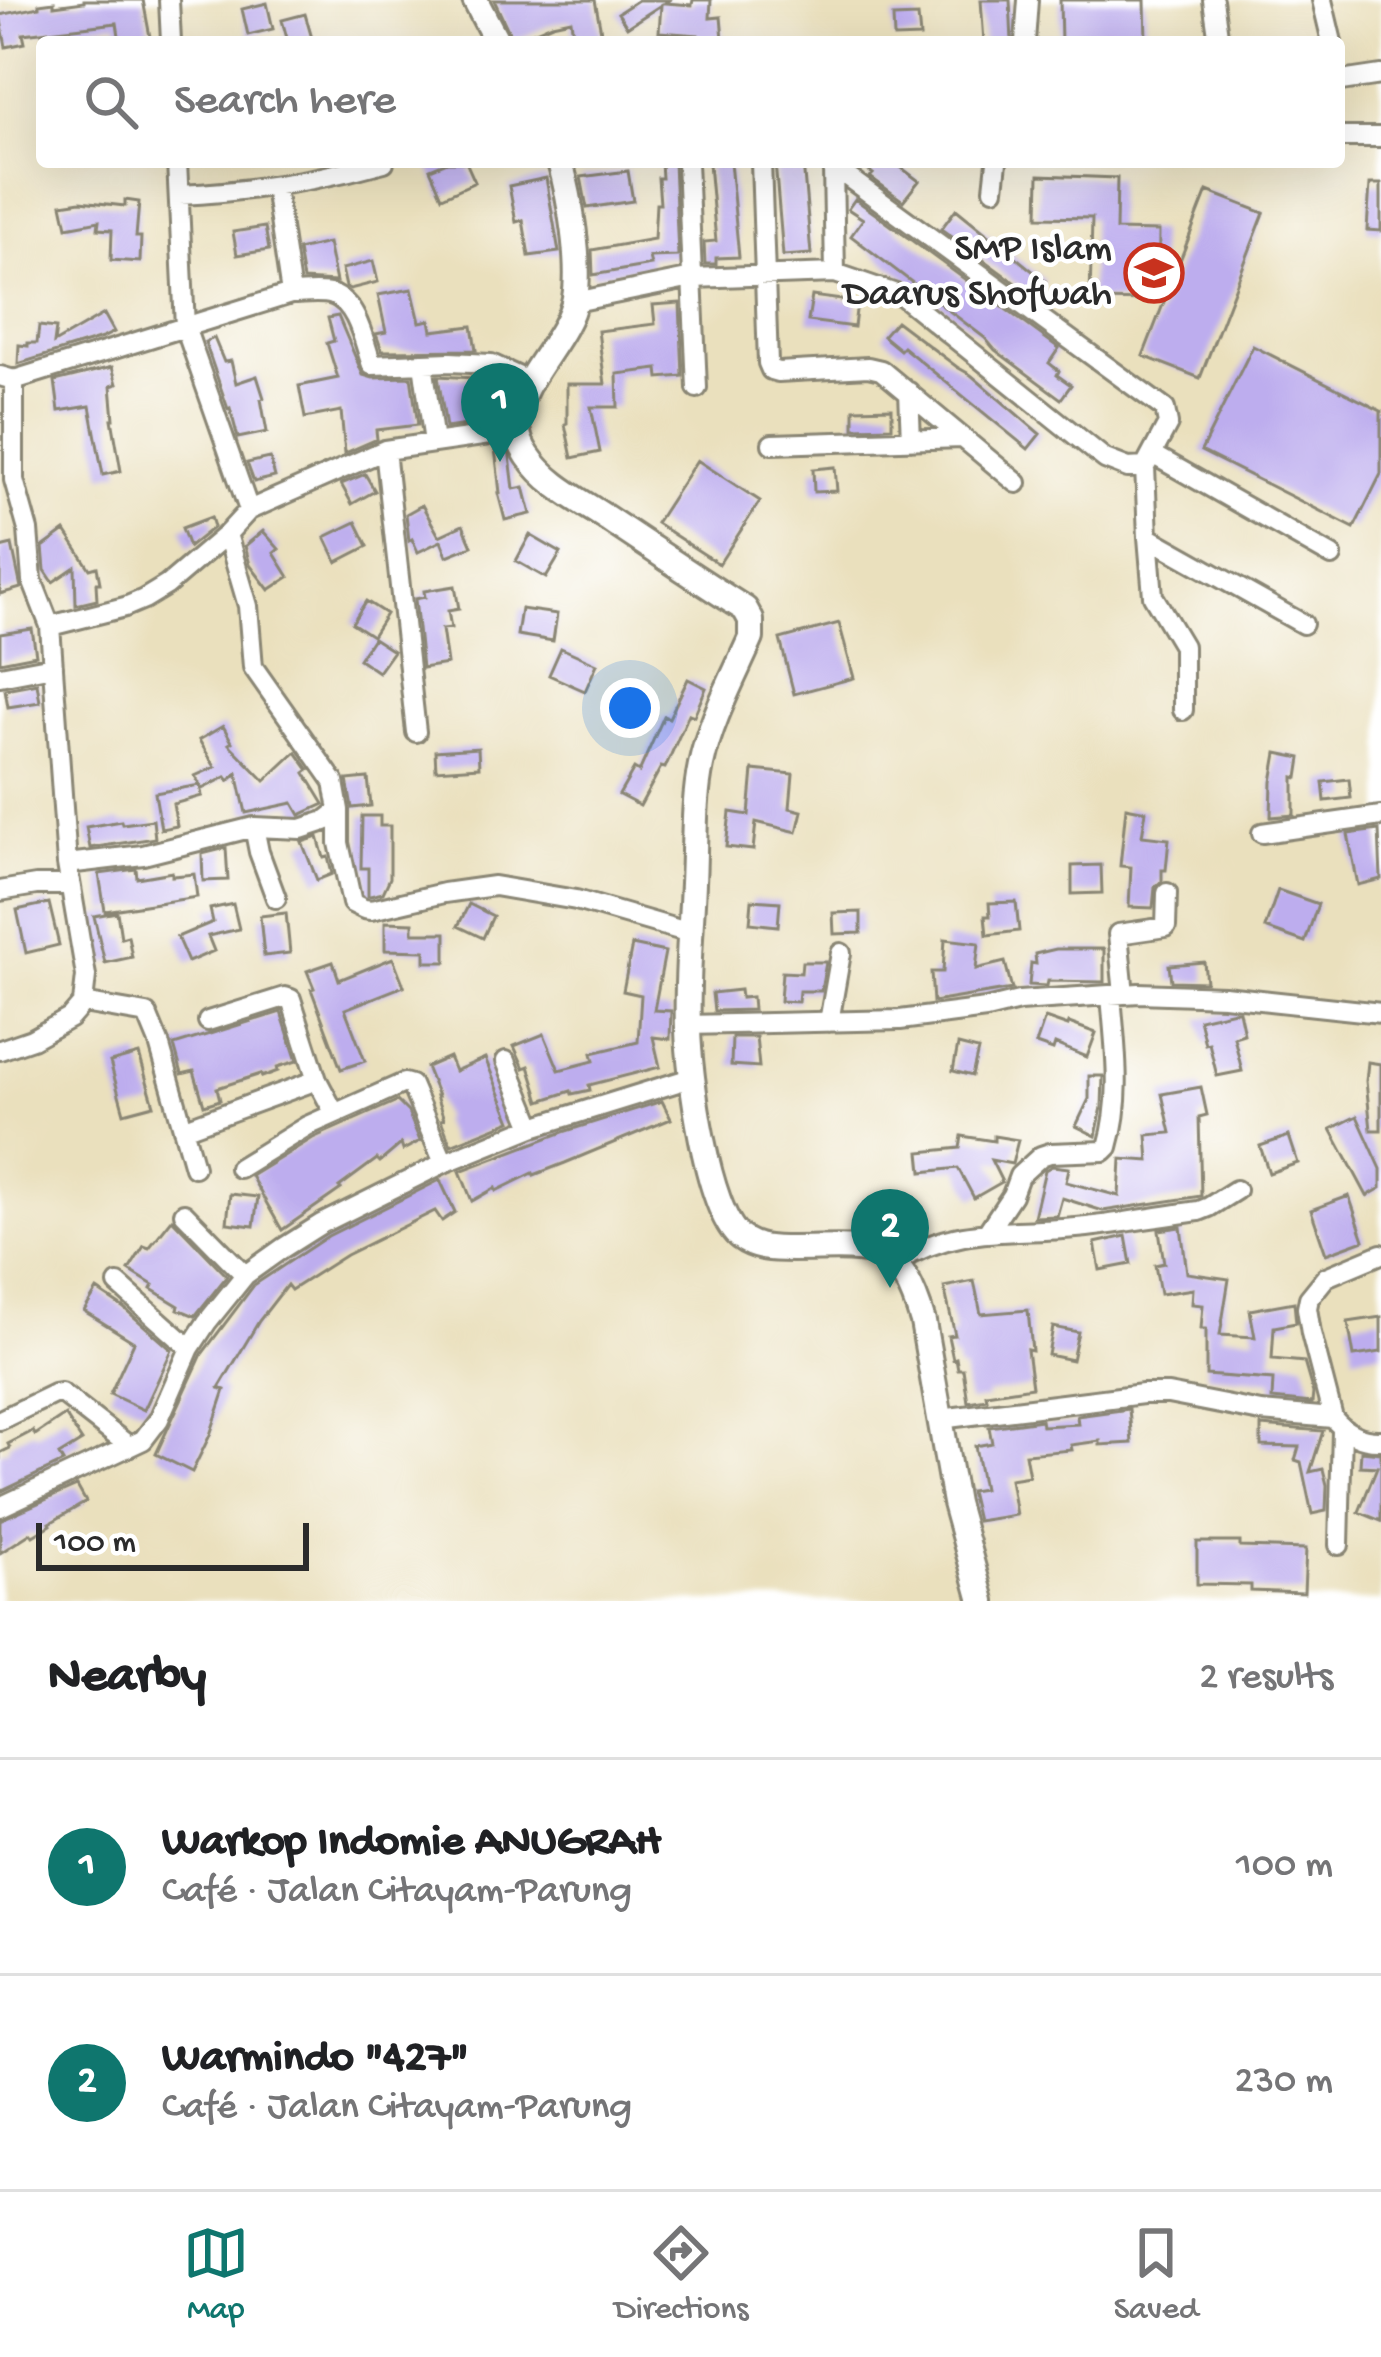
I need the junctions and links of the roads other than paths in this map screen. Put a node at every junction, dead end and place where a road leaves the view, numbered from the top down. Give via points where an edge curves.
1 (170, 0) edge
2 (475, 0) edge
3 (1028, 0) edge
4 (1213, 0) edge
5 (1322, 0) edge
6 (172, 36) edge
7 (493, 36) edge
8 (1025, 36) edge
9 (1218, 36) edge
10 (1331, 36) edge
11 (1381, 75) edge
12 (1345, 79) edge
13 (1381, 136) edge
14 (1345, 137) edge
15 (177, 168) edge
16 (362, 168) edge
17 (561, 168) edge
18 (687, 168) edge
19 (760, 168) edge
20 (830, 168) edge
21 (834, 168) edge
22 (996, 168) edge
23 (274, 187) junction
24 (994, 189) dead end
25 (179, 194) junction
26 (836, 273) junction
27 (766, 276) junction
28 (692, 278) junction
29 (291, 294) junction
30 (575, 302) junction
31 (184, 327) junction
32 (423, 363) junction
33 (7, 378) edge
34 (530, 382) junction
35 (697, 388) dead end
36 (909, 392) junction
37 (517, 431) junction
38 (963, 438) junction
39 (911, 440) junction
40 (434, 443) junction
41 (772, 444) dead end
42 (385, 450) junction
43 (1149, 461) junction
44 (1018, 483) dead end
45 (250, 509) junction
46 (226, 534) junction
47 (1148, 537) junction
48 (1332, 556) dead end
49 (1303, 624) dead end
50 (50, 626) junction
51 (52, 666) junction
52 (0, 676) edge
53 (1183, 710) dead end
54 (416, 732) dead end
55 (339, 810) junction
56 (1381, 816) edge
57 (254, 827) junction
58 (1262, 832) dead end
59 (69, 874) junction
60 (0, 891) edge
61 (1167, 893) dead end
62 (276, 898) dead end
63 (691, 934) junction
64 (841, 952) dead end
65 (1118, 994) junction
66 (83, 1004) junction
67 (1381, 1013) edge
68 (208, 1021) dead end
69 (830, 1022) junction
70 (687, 1025) junction
71 (0, 1049) edge
72 (506, 1061) dead end
73 (691, 1078) junction
74 (317, 1080) junction
75 (334, 1112) junction
76 (533, 1127) junction
77 (183, 1130) junction
78 (444, 1163) junction
79 (194, 1168) dead end
80 (239, 1168) dead end
81 (1236, 1190) dead end
82 (184, 1213) dead end
83 (988, 1231) junction
84 (1381, 1254) edge
85 (895, 1263) junction
86 (245, 1274) junction
87 (118, 1284) dead end
88 (190, 1348) junction
89 (940, 1419) junction
90 (0, 1420) edge
91 (1337, 1424) junction
92 (1381, 1440) edge
93 (129, 1446) junction
94 (0, 1507) edge
95 (1339, 1545) dead end
96 (982, 1601) edge

1 - 6 street
2 - 7 street
3 - 8 street
4 - 9 street
5 - 10 street
11 - 12 street
13 - 14 street
15 - 25 street
16 - 23 street
17 - 30 street via 578,272
18 - 28 street
19 - 27 street
20 - 26 street
21 - 43 street via 1166,409 1168,424
22 - 24 street
23 - 25 street
23 - 29 street
25 - 31 street
26 - 27 street
26 - 43 street via 902,296 1105,458 1128,468
27 - 28 street
27 - 36 street via 771,370 875,368
28 - 30 street
28 - 35 street
29 - 31 street
29 - 32 street via 331,294 346,303 372,364
30 - 34 street
31 - 33 street
31 - 45 street
32 - 34 street via 491,364
32 - 40 street
33 - 50 street via 14,480 32,580
34 - 37 street
36 - 38 street
36 - 39 street
37 - 40 street
37 - 63 street via 525,453 568,494 751,620 700,767
38 - 39 street
38 - 44 street
39 - 41 street
40 - 42 street
42 - 45 street
42 - 54 street
43 - 47 street
43 - 48 street
45 - 46 street
46 - 50 street via 144,599
46 - 55 street via 248,606 253,667 334,782
47 - 49 street
47 - 53 street via 1153,596 1183,646
50 - 51 street
51 - 52 street
51 - 59 street
55 - 57 street via 301,829
55 - 63 street via 352,903 364,909 494,886
56 - 58 street
57 - 59 street
57 - 62 street
59 - 60 street
59 - 66 street
61 - 65 street via 1166,927 1116,938
63 - 70 street
64 - 69 street
65 - 67 street
65 - 69 street
65 - 83 street via 1119,1074 1108,1147 1040,1156
66 - 71 street via 57,1027
66 - 77 street via 147,1015
68 - 74 street via 291,999
69 - 70 street
70 - 73 street
72 - 76 street
73 - 76 street
73 - 85 street via 716,1197 737,1235 770,1249 877,1251
74 - 75 street
74 - 77 street
75 - 78 street via 411,1085
75 - 80 street
76 - 78 street
77 - 79 street
78 - 86 street via 321,1224
81 - 83 street via 1199,1210 1086,1228
82 - 86 street
83 - 85 street via 923,1246
84 - 91 street via 1326,1277 1307,1308
85 - 89 street via 916,1298
86 - 88 street
87 - 88 street
88 - 93 street via 158,1419
89 - 91 street via 1168,1394
89 - 96 street
90 - 93 street via 61,1393
91 - 92 street
91 - 95 street
93 - 94 street

